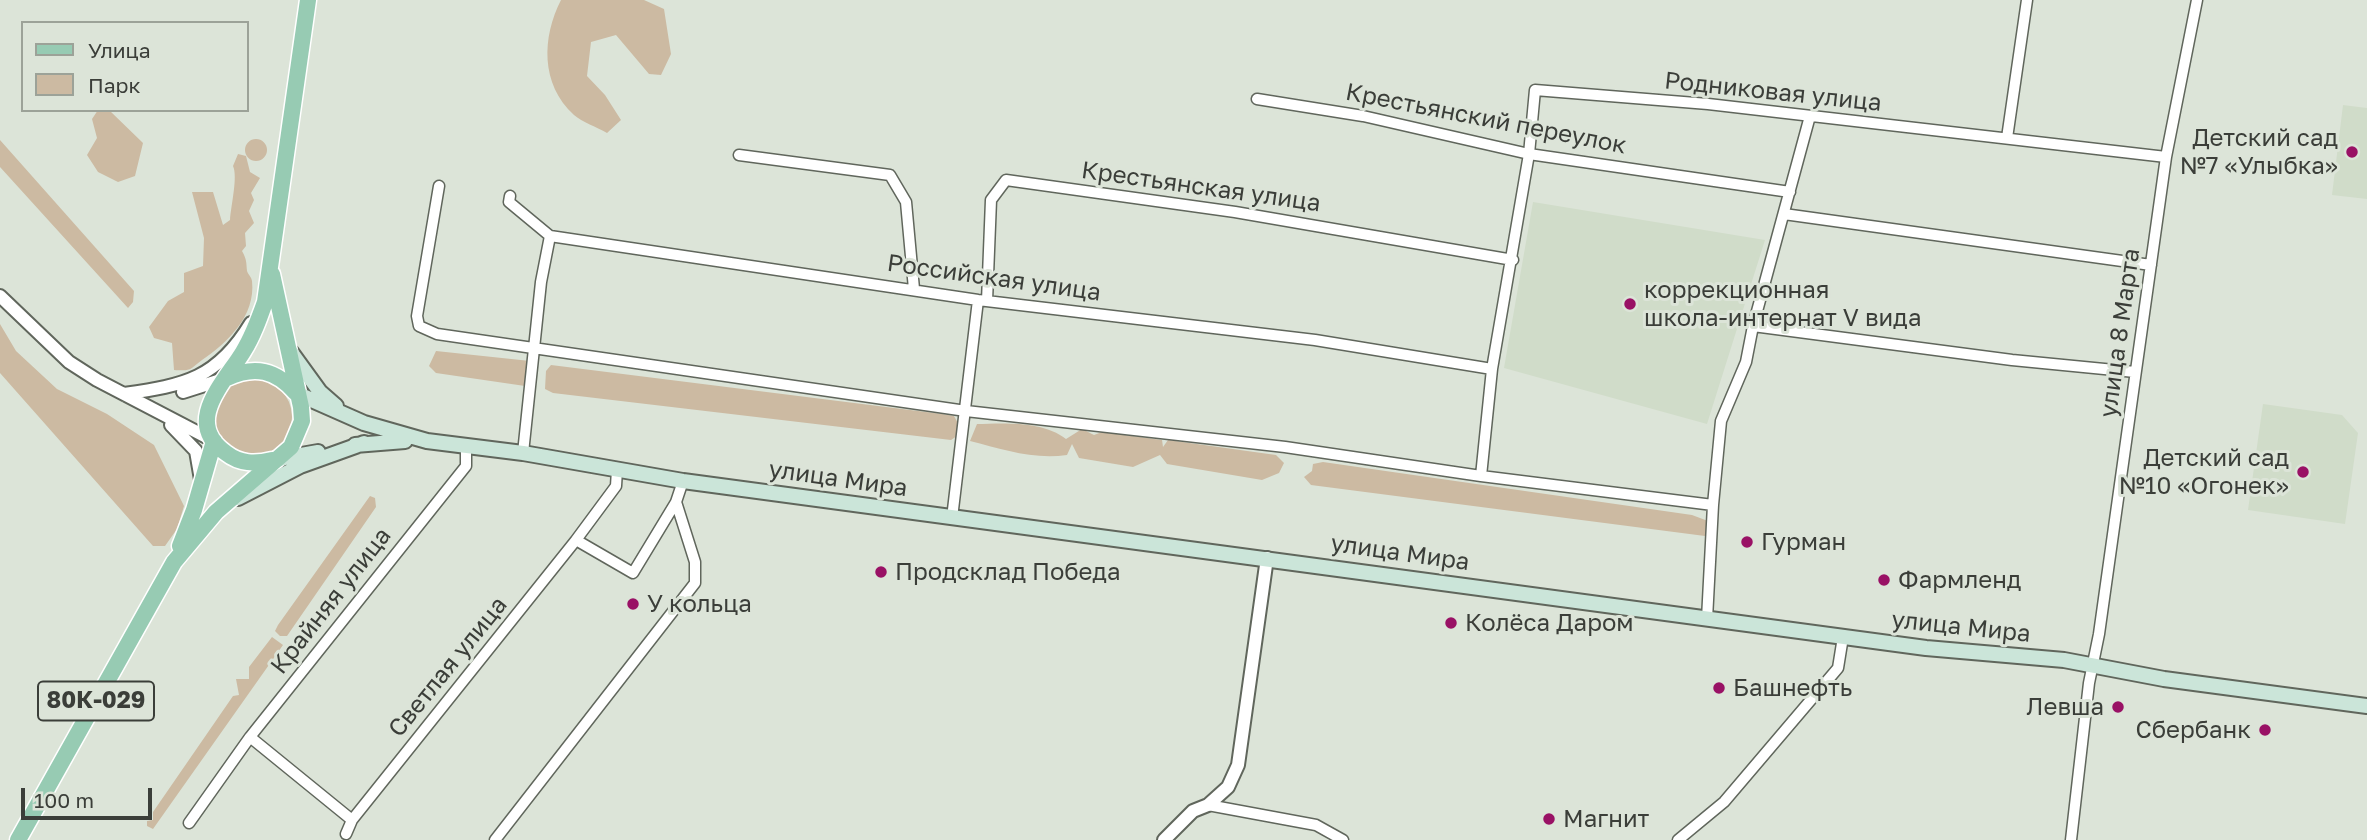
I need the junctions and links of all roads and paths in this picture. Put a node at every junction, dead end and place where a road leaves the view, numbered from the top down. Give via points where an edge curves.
1 (307, 0) edge
2 (2027, 0) edge
3 (2197, 0) edge
4 (1257, 99) dead end
5 (1810, 116) junction
6 (2007, 138) junction
7 (1530, 154) junction
8 (739, 155) dead end
9 (2166, 157) junction
10 (439, 186) dead end
11 (1790, 192) junction
12 (510, 196) dead end
13 (1784, 214) junction
14 (550, 236) junction
15 (1513, 260) junction
16 (2151, 265) junction
17 (272, 274) junction
18 (914, 289) junction
19 (0, 296) edge
20 (983, 300) junction
21 (1752, 326) junction
22 (287, 347) junction
23 (535, 348) junction
24 (1492, 369) junction
25 (2135, 372) junction
26 (227, 378) junction
27 (296, 393) junction
28 (124, 394) junction
29 (139, 402) junction
30 (966, 411) junction
31 (364, 423) junction
32 (214, 441) junction
33 (427, 441) junction
34 (364, 443) junction
35 (466, 445) junction
36 (523, 453) junction
37 (272, 460) junction
38 (617, 470) junction
39 (1481, 477) junction
40 (683, 481) junction
41 (201, 488) junction
42 (676, 502) junction
43 (1713, 505) junction
44 (216, 512) junction
45 (952, 518) junction
46 (576, 540) junction
47 (1266, 558) junction
48 (174, 562) junction
49 (1707, 619) junction
50 (1843, 637) junction
51 (2092, 665) junction
52 (2367, 706) edge
53 (250, 737) junction
54 (1208, 805) junction
55 (352, 820) junction
56 (189, 822) dead end
57 (346, 834) dead end
58 (18, 840) edge
59 (495, 840) edge
60 (1164, 840) edge
61 (1343, 840) edge
62 (1678, 840) edge
63 (2071, 840) edge

1 - 17 main road, 80К-029
2 - 6 street
3 - 9 street, улица 8 Марта
4 - 7 street, Крестьянский переулок via 1363,116
5 - 6 street, Родниковая улица
5 - 7 street, Родниковая улица via 1535,90
5 - 11 street
6 - 9 street, Родниковая улица
7 - 11 street, Крестьянский переулок
7 - 15 street
8 - 18 street via 890,175 906,202
9 - 16 street, улица 8 Марта
10 - 23 street via 419,326 437,334
11 - 13 street
12 - 14 street via 509,202
13 - 16 street
13 - 21 street
14 - 18 street, Российская улица
14 - 23 street
15 - 20 street, Крестьянская улица via 1235,212 1006,180 991,200
15 - 24 street
16 - 25 street, улица 8 Марта
17 - 22 main road, 80К-029
17 - 26 main road, 80К-029 via 258,323
17 - 28 street via 251,322 225,359 191,381
18 - 20 street, Российская улица
19 - 28 street via 69,362
20 - 24 street, Российская улица via 1315,340
20 - 30 street
21 - 25 street
21 - 43 street via 1746,362 1721,421
22 - 27 main road, 80К-029
22 - 31 main road via 320,392
23 - 30 street
23 - 36 street
24 - 39 street
25 - 51 street, улица 8 Марта
26 - 27 main road via 257,369 279,377
26 - 28 street via 180,393
26 - 32 main road, 80К-029 via 214,394 207,414
27 - 31 main road
27 - 37 main road, 80К-029 via 301,414 298,435 291,447
28 - 29 street
29 - 32 street
29 - 41 street via 189,440 200,466
30 - 39 street via 1285,447
30 - 45 street
31 - 33 main road
32 - 37 main road via 222,451 246,463
32 - 41 main road, 80К-029
33 - 34 main road
33 - 35 main road, улица Мира
34 - 37 main road
34 - 44 main road via 300,466
35 - 36 main road, улица Мира
35 - 53 street, Крайняя улица via 466,466
36 - 38 main road, улица Мира
37 - 44 main road, 80К-029
38 - 40 main road, улица Мира
38 - 46 street, Светлая улица via 616,486
39 - 43 street
40 - 42 street
40 - 45 main road, улица Мира
41 - 48 main road, 80К-029
42 - 46 street via 633,573
42 - 59 street via 695,562 695,583
43 - 49 street
44 - 48 main road, 80К-029
45 - 47 main road, улица Мира
46 - 55 street, Светлая улица
47 - 49 main road, улица Мира
47 - 54 street via 1238,765 1228,787
48 - 58 main road, 80К-029
49 - 50 main road, улица Мира
50 - 51 main road, улица Мира
50 - 62 street via 1838,667 1724,802
51 - 52 main road, улица Мира
51 - 63 street, улица 8 Марта
53 - 55 street
53 - 56 street, Крайняя улица
54 - 60 street via 1193,811
54 - 61 street via 1316,825
55 - 57 street, Светлая улица

